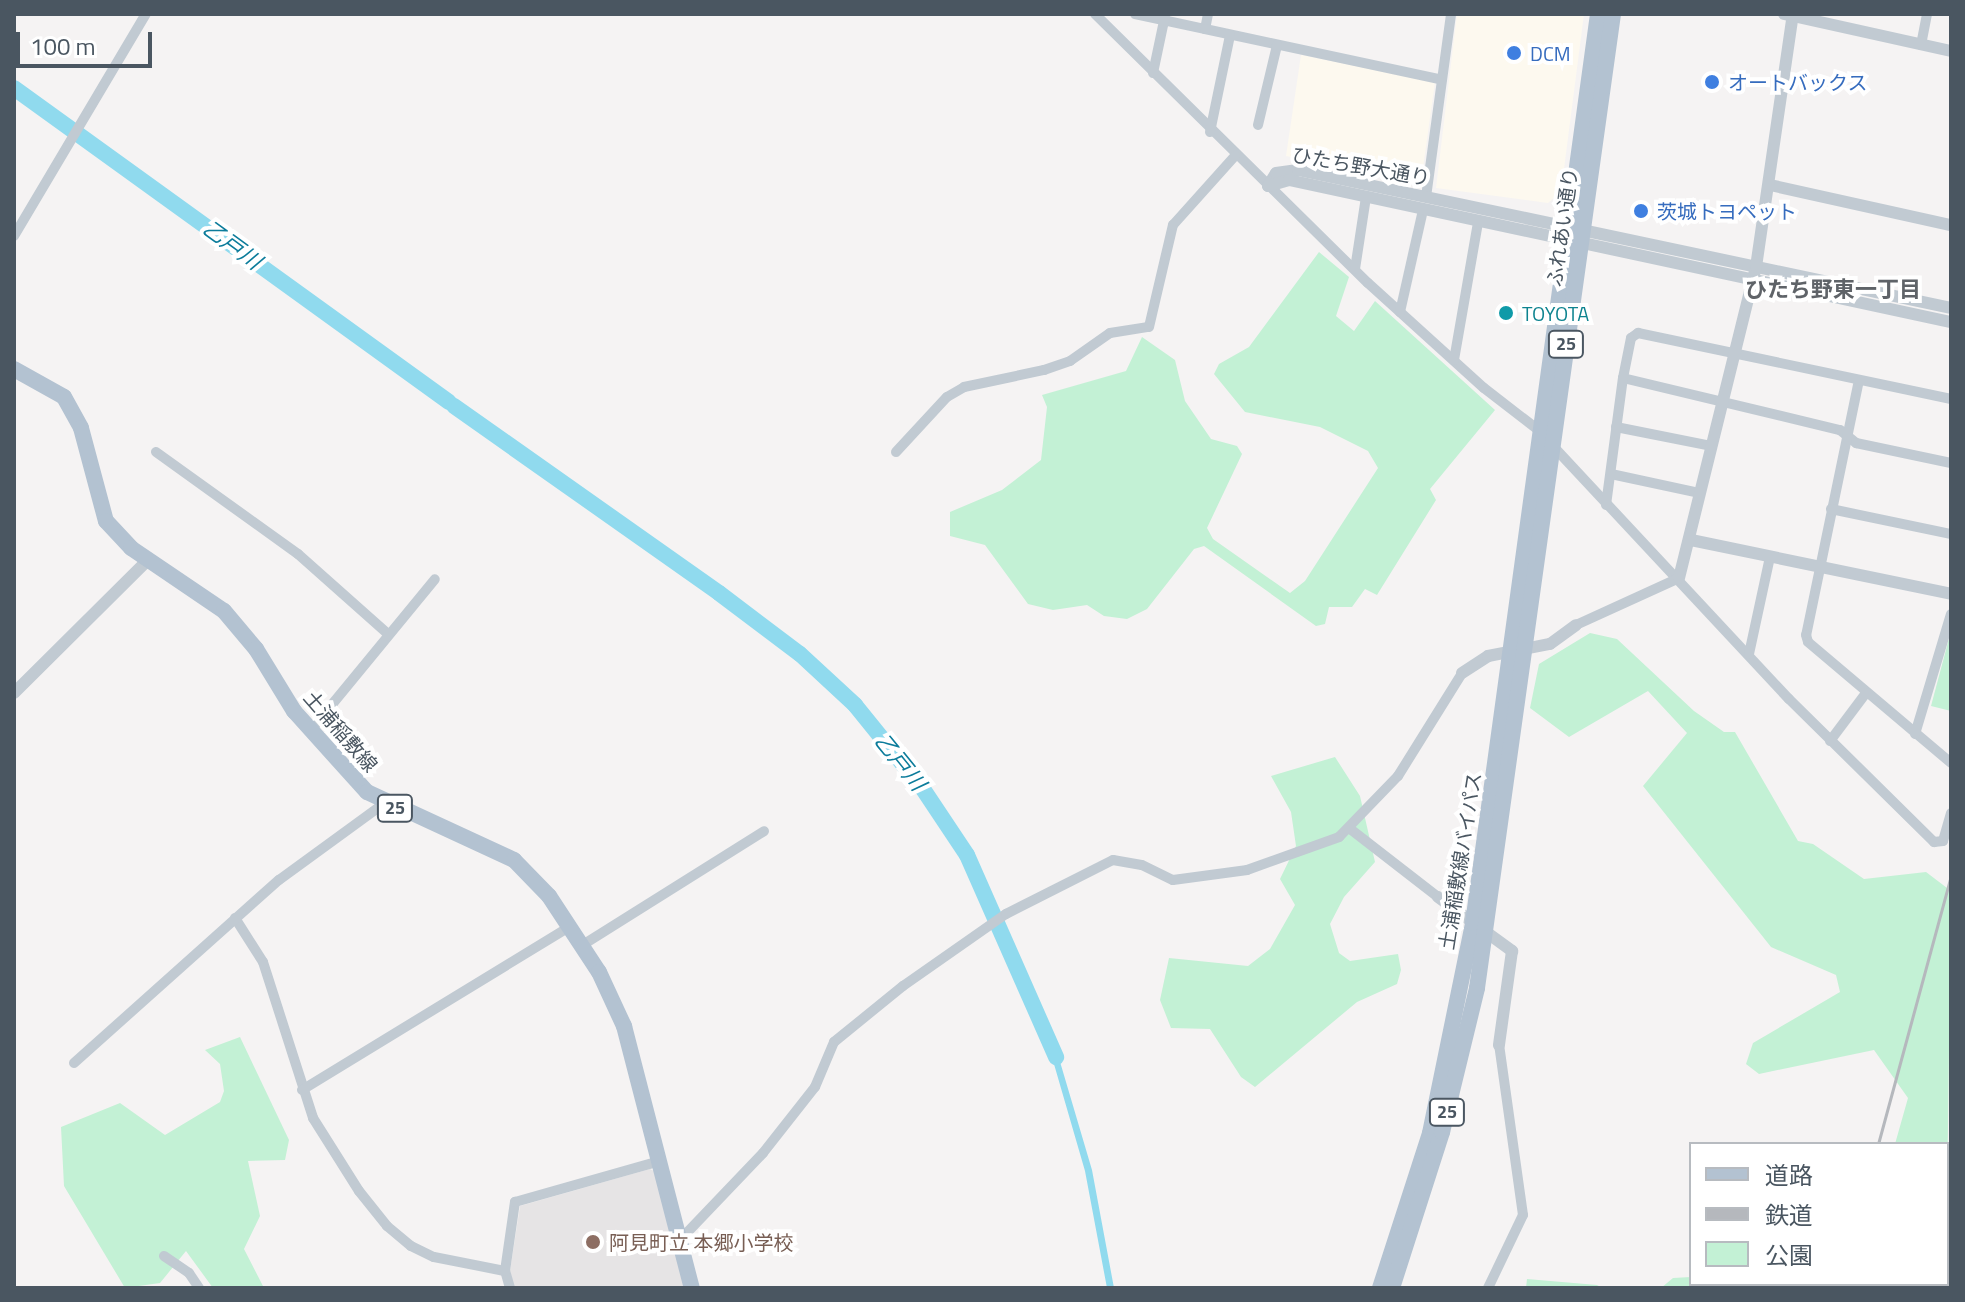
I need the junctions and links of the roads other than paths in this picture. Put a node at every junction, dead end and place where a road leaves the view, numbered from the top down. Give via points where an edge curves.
1 (146, 14) edge
2 (1095, 14) edge
3 (1135, 14) edge
4 (1208, 14) edge
5 (1448, 14) edge
6 (1598, 14) edge
7 (1613, 14) edge
8 (1927, 14) edge
9 (1790, 15) edge
10 (1164, 17) edge
11 (1205, 29) junction
12 (1230, 35) junction
13 (1277, 45) junction
14 (1921, 45) junction
15 (1951, 51) edge
16 (1153, 73) junction
17 (1442, 80) junction
18 (1258, 125) dead end
19 (1210, 132) junction
20 (1235, 156) junction
21 (1770, 185) junction
22 (1268, 186) junction
23 (1366, 197) junction
24 (1424, 204) junction
25 (1478, 223) junction
26 (1951, 225) edge
27 (14, 236) edge
28 (1574, 236) junction
29 (1756, 267) junction
30 (1355, 269) junction
31 (1753, 281) junction
32 (1951, 308) edge
33 (1400, 312) junction
34 (1951, 322) edge
35 (1735, 353) junction
36 (1454, 360) junction
37 (14, 369) edge
38 (1623, 378) junction
39 (1859, 380) junction
40 (1951, 399) edge
41 (1723, 402) junction
42 (1616, 427) junction
43 (1847, 435) junction
44 (1547, 438) junction
45 (1712, 446) junction
46 (156, 452) dead end
47 (896, 452) dead end
48 (1951, 463) edge
49 (1611, 474) junction
50 (1700, 493) junction
51 (1606, 505) junction
52 (1831, 509) junction
53 (1951, 534) edge
54 (1691, 540) junction
55 (1770, 557) junction
56 (148, 560) junction
57 (1819, 568) junction
58 (1679, 578) junction
59 (435, 579) dead end
60 (1951, 594) edge
61 (1951, 614) edge
62 (1576, 625) joint
63 (388, 634) junction
64 (1518, 651) junction
65 (1749, 654) junction
66 (1462, 673) joint
67 (14, 693) edge
68 (1866, 693) junction
69 (311, 730) junction
70 (1915, 734) junction
71 (1830, 741) junction
72 (1951, 763) edge
73 (386, 802) junction
74 (1951, 813) edge
75 (1349, 828) junction
76 (764, 831) dead end
77 (1438, 897) joint
78 (235, 918) junction
79 (569, 927) junction
80 (1479, 928) junction
81 (581, 946) junction
82 (1499, 1045) joint
83 (74, 1063) dead end
84 (302, 1090) junction
85 (660, 1161) junction
86 (679, 1241) junction
87 (164, 1256) dead end
88 (505, 1271) junction
89 (199, 1288) edge
90 (510, 1288) edge
91 (692, 1288) edge
92 (1380, 1288) edge
93 (1392, 1288) edge
94 (1488, 1288) edge

1 - 27 street
2 - 16 street
3 - 10 street
4 - 11 street
5 - 17 street
6 - 28 main road, ふれあい通り / 25
7 - 28 main road, ふれあい通り / 25
8 - 14 street
9 - 14 street
9 - 21 street
10 - 11 street
10 - 16 street
11 - 12 street
12 - 13 street
12 - 19 street
13 - 17 street
13 - 18 street
14 - 15 street
16 - 19 street
17 - 24 street
19 - 20 street
20 - 22 street
20 - 47 street via 1173,225 1149,327 1110,333 1070,361 1044,370 964,387 947,397
21 - 26 street
21 - 29 street
22 - 23 street, ひたち野大通り via 1289,180
22 - 24 street, ひたち野大通り via 1283,169
22 - 30 street
23 - 24 street, ひたち野大通り
23 - 30 street
24 - 25 street, ひたち野大通り
24 - 28 street, ひたち野大通り
24 - 33 street
25 - 28 street, ひたち野大通り
25 - 36 street
28 - 29 street, ひたち野大通り
28 - 31 street, ひたち野大通り
28 - 44 main road, ふれあい通り / 25
29 - 31 street
29 - 32 street, ひたち野大通り
30 - 33 street
31 - 34 street, ひたち野大通り
31 - 35 street
33 - 36 street
35 - 38 street via 1638,333 1631,338
35 - 39 street
35 - 41 street
36 - 44 street
37 - 56 main road, 土浦稲敷線 / 25 via 64,397 81,428 106,521
38 - 41 street
38 - 42 street
39 - 40 street
39 - 43 street
41 - 43 street
41 - 45 street
42 - 45 street
42 - 49 street
43 - 48 street via 1856,443
43 - 52 street
44 - 51 street
44 - 64 main road, 土浦稲敷線バイパス / 25
45 - 50 street
46 - 63 street via 298,554
49 - 50 street
49 - 51 street
50 - 54 street
51 - 58 street
52 - 53 street
52 - 57 street
54 - 55 street
54 - 58 street
55 - 57 street
55 - 65 street
56 - 67 street
56 - 69 main road, 土浦稲敷線 / 25 via 224,611
57 - 60 street
57 - 68 street via 1808,642
58 - 62 street
58 - 65 street
59 - 63 street
61 - 70 street
62 - 64 street via 1550,644
63 - 69 street
64 - 66 street via 1482,659
64 - 80 main road, 土浦稲敷線バイパス / 25
65 - 71 street
66 - 75 street via 1420,746
68 - 70 street
68 - 71 street
69 - 73 main road, 土浦稲敷線 / 25 via 367,792
70 - 72 street
71 - 74 street via 1934,842 1943,841
73 - 78 street
73 - 79 main road, 土浦稲敷線 / 25 via 514,860 549,896
75 - 77 street
75 - 86 street via 1327,844 1247,870 1173,880 1142,865 1113,860 991,924 834,1042 815,1087 763,1153
76 - 81 street
77 - 80 street
78 - 83 street
78 - 84 street via 263,962
79 - 81 main road, 土浦稲敷線 / 25
79 - 84 street
80 - 82 street via 1514,954
80 - 92 main road, 土浦稲敷線バイパス / 25 via 1430,1133
80 - 93 main road, 土浦稲敷線バイパス / 25 via 1442,1132
81 - 85 main road, 土浦稲敷線 / 25 via 624,1026
82 - 94 street via 1523,1215
84 - 88 street via 338,1160 387,1226 434,1257
85 - 86 main road, 土浦稲敷線 / 25
85 - 88 street via 515,1202
86 - 91 main road, 土浦稲敷線 / 25
87 - 89 street via 189,1273
88 - 90 street

